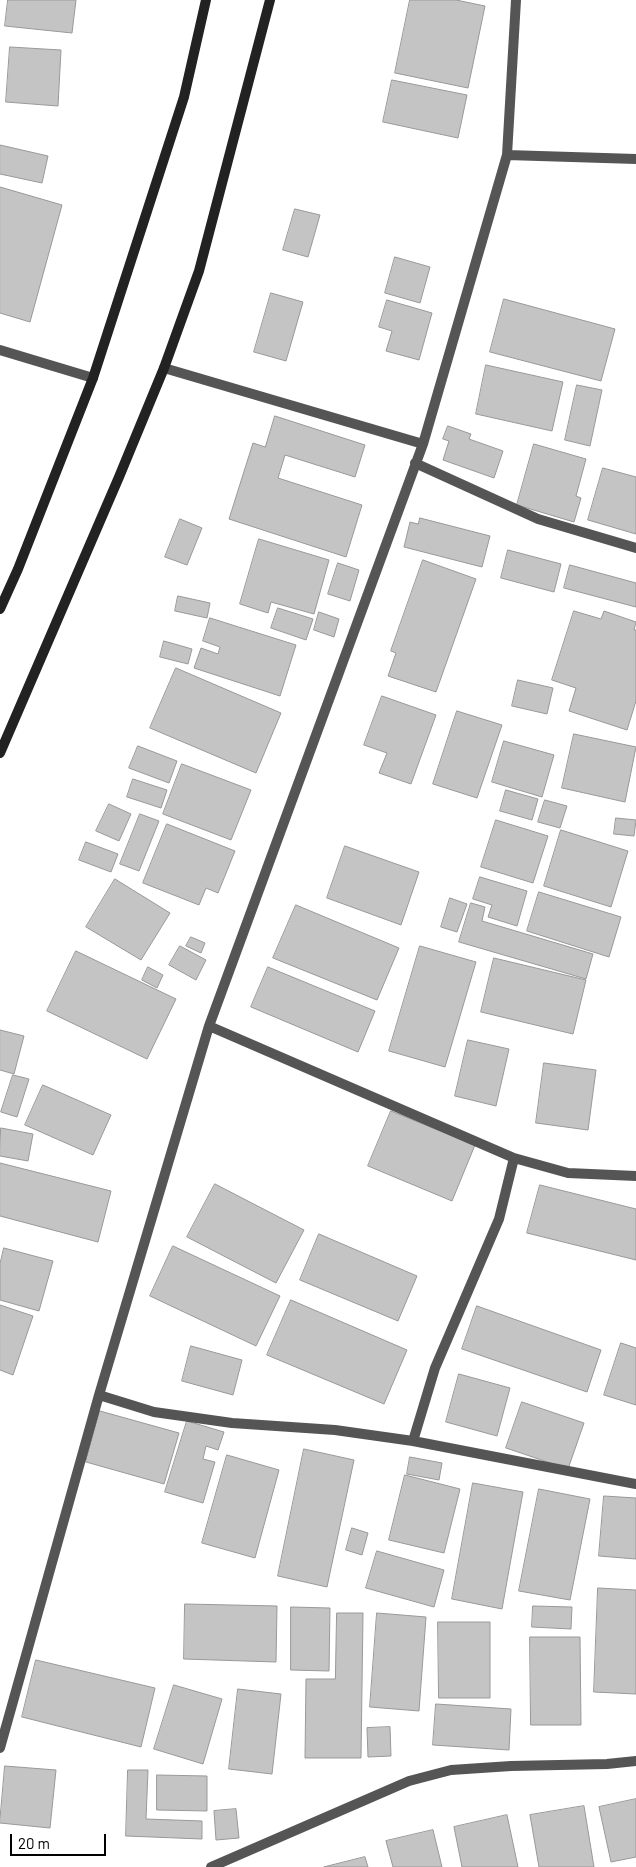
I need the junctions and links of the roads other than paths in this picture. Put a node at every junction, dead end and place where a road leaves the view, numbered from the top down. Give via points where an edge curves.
1 (206, 0) edge
2 (270, 0) edge
3 (516, 0) edge
4 (507, 155) junction
5 (636, 159) edge
6 (0, 350) edge
7 (164, 368) junction
8 (93, 378) junction
9 (423, 444) junction
10 (415, 463) junction
11 (636, 548) edge
12 (0, 609) edge
13 (0, 753) edge
14 (209, 1026) junction
15 (514, 1158) junction
16 (636, 1176) edge
17 (98, 1395) junction
18 (413, 1441) junction
19 (636, 1484) edge
20 (0, 1748) edge
21 (636, 1761) edge
22 (211, 1867) edge

1 - 8 main road via 184,97
2 - 7 main road via 199,271
3 - 4 street
4 - 5 street
4 - 9 street
6 - 8 street
7 - 9 street
7 - 13 main road
8 - 12 main road
9 - 10 street
10 - 11 street via 538,519
10 - 14 street
14 - 15 street
14 - 17 street
15 - 16 street via 568,1173
15 - 18 street via 499,1219 435,1368
17 - 18 street via 154,1412
17 - 20 street
18 - 19 street
21 - 22 street via 451,1770 409,1781

